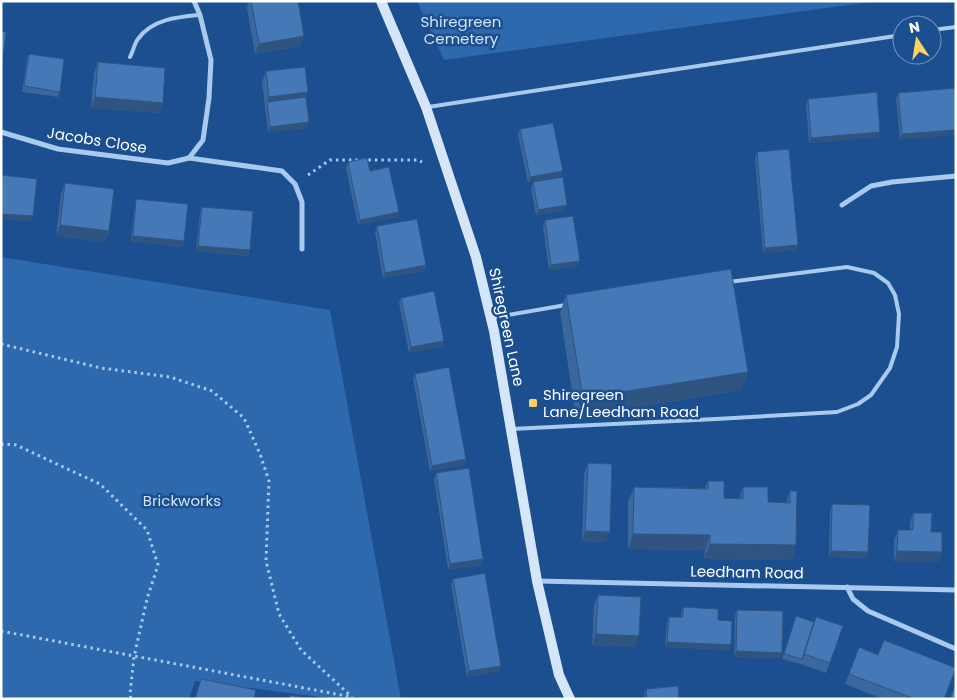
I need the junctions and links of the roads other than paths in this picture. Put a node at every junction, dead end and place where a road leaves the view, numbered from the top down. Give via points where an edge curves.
1 (194, 1) edge
2 (381, 1) edge
3 (200, 15) junction
4 (956, 26) edge
5 (942, 28) edge
6 (892, 37) edge
7 (130, 57) dead end
8 (426, 108) junction
9 (1, 132) edge
10 (189, 158) junction
11 (956, 176) edge
12 (842, 205) dead end
13 (302, 249) dead end
14 (721, 283) edge
15 (576, 303) edge
16 (491, 318) junction
17 (511, 429) junction
18 (537, 581) junction
19 (847, 587) junction
20 (956, 590) edge
21 (956, 649) edge
22 (570, 699) edge

1 - 3 street
2 - 8 street, Shiregreen Lane
3 - 7 lane via 173,17 154,25 138,38
3 - 10 street via 211,60 209,98 203,140
4 - 5 lane
6 - 8 lane
8 - 16 street, Shiregreen Lane via 476,256
9 - 10 street, Jacobs Close via 58,149 168,163
10 - 13 street, Jacobs Close via 282,170 295,184 302,202
11 - 12 street via 872,186
14 - 17 lane via 847,267 874,273 888,283 899,314 897,347 890,368 871,395 837,412
15 - 16 lane
16 - 17 street, Shiregreen Lane
17 - 18 street, Shiregreen Lane
18 - 19 street, Leedham Road
18 - 22 street, Shiregreen Lane via 559,675
19 - 20 street, Leedham Road
19 - 21 street via 853,599 868,611

